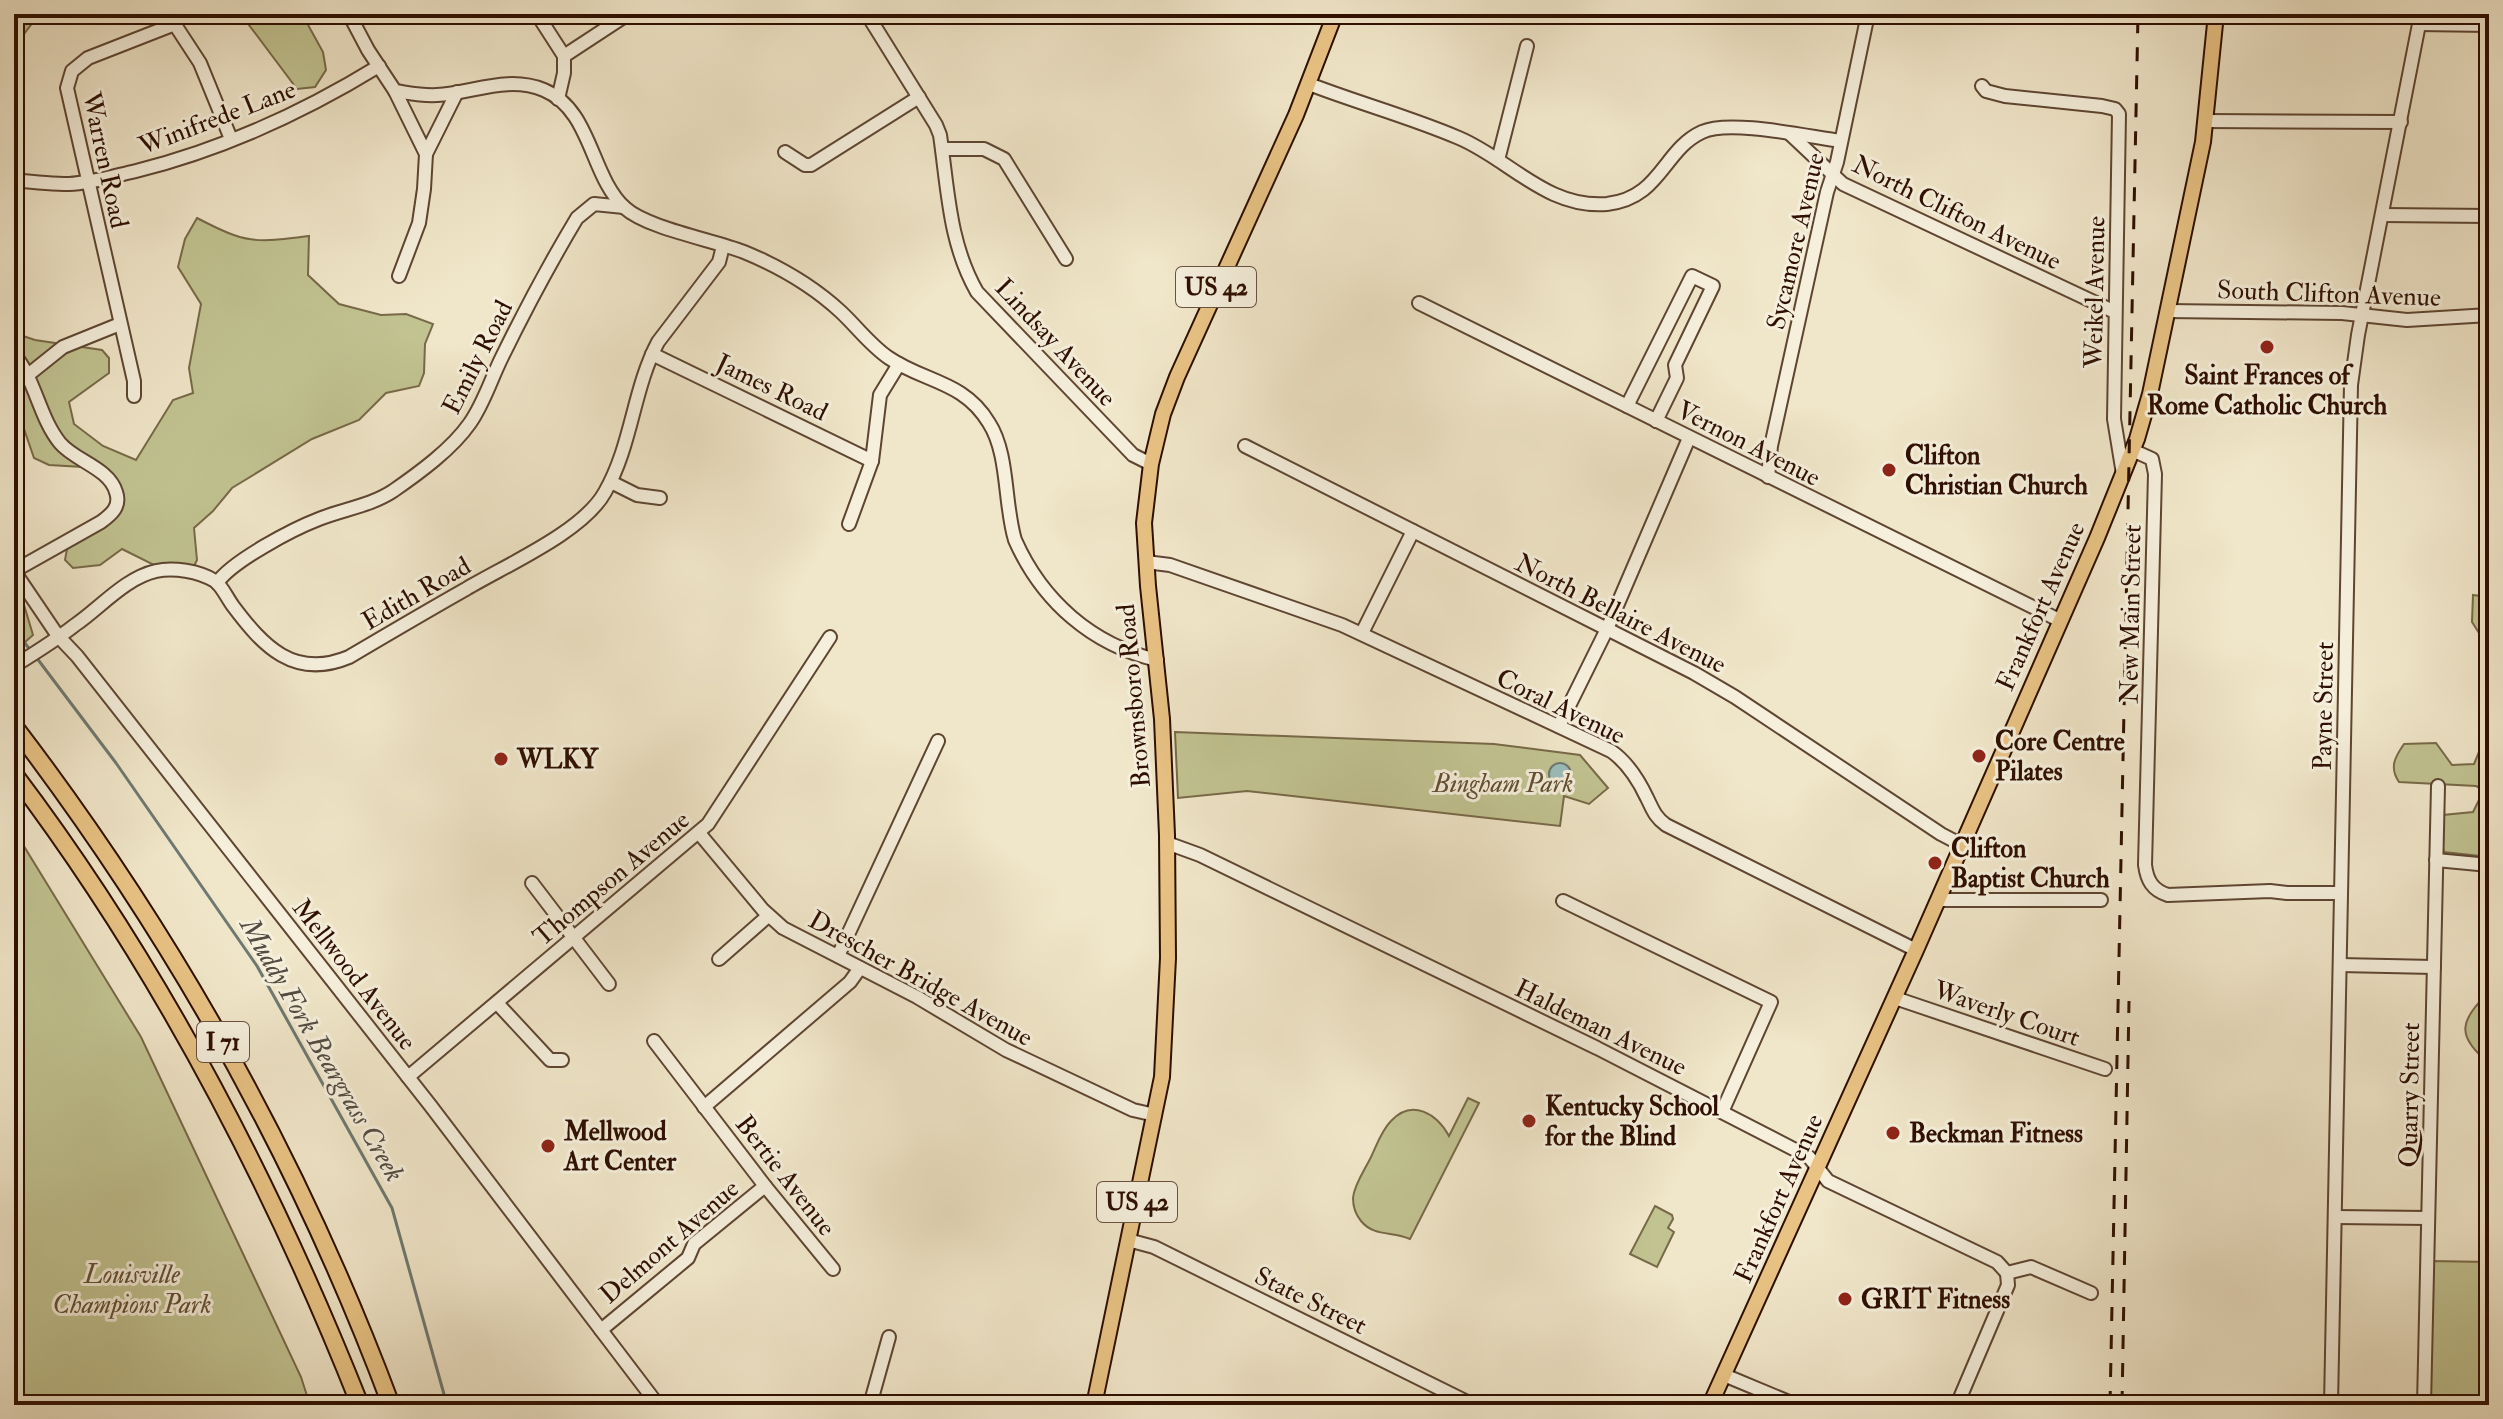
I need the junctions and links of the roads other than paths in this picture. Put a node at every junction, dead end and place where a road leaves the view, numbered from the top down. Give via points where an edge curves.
1 (349, 14) edge
2 (537, 14) edge
3 (628, 14) edge
4 (1335, 14) edge
5 (1868, 14) edge
6 (2216, 14) edge
7 (873, 16) edge
8 (172, 19) edge
9 (2420, 19) edge
10 (2489, 25) edge
11 (1527, 46) dead end
12 (564, 56) junction
13 (379, 66) junction
14 (1309, 84) junction
15 (1982, 86) dead end
16 (395, 91) junction
17 (457, 92) junction
18 (919, 97) junction
19 (558, 99) junction
20 (2206, 121) junction
21 (2401, 122) junction
22 (1790, 134) junction
23 (231, 139) junction
24 (1841, 141) junction
25 (942, 149) junction
26 (785, 152) dead end
27 (426, 154) junction
28 (1498, 160) junction
29 (1832, 174) junction
30 (14, 180) edge
31 (87, 181) junction
32 (624, 207) junction
33 (2383, 215) junction
34 (2489, 216) edge
35 (723, 246) junction
36 (1066, 259) dead end
37 (399, 276) dead end
38 (1419, 303) dead end
39 (2167, 311) junction
40 (2115, 312) junction
41 (2489, 315) edge
42 (2362, 317) junction
43 (120, 324) junction
44 (14, 354) edge
45 (652, 354) junction
46 (899, 364) junction
47 (28, 375) junction
48 (134, 396) dead end
49 (1627, 406) junction
50 (1656, 421) junction
51 (1689, 438) junction
52 (1245, 446) dead end
53 (2132, 450) junction
54 (872, 461) junction
55 (1151, 464) junction
56 (2123, 474) junction
57 (1768, 477) junction
58 (611, 482) junction
59 (660, 498) dead end
60 (849, 524) dead end
61 (1413, 531) junction
62 (1146, 562) junction
63 (14, 571) edge
64 (217, 583) junction
65 (2059, 620) junction
66 (1607, 629) junction
67 (1362, 633) junction
68 (58, 636) junction
69 (830, 637) dead end
70 (1157, 660) junction
71 (14, 666) edge
72 (14, 726) edge
73 (1559, 726) junction
74 (938, 741) dead end
75 (14, 774) edge
76 (2438, 786) dead end
77 (699, 833) junction
78 (1167, 843) junction
79 (1962, 845) junction
80 (2436, 860) junction
81 (2489, 865) edge
82 (532, 883) dead end
83 (2341, 893) junction
84 (1938, 900) junction
85 (2101, 900) dead end
86 (1563, 901) dead end
87 (768, 916) junction
88 (574, 939) junction
89 (1916, 950) junction
90 (838, 956) junction
91 (719, 959) dead end
92 (2340, 965) junction
93 (2434, 967) junction
94 (860, 968) junction
95 (609, 984) dead end
96 (1895, 998) junction
97 (497, 1003) junction
98 (654, 1041) dead end
99 (562, 1060) dead end
100 (2105, 1069) dead end
101 (408, 1077) junction
102 (704, 1107) junction
103 (1722, 1112) junction
104 (1155, 1115) junction
105 (1819, 1169) junction
106 (765, 1186) junction
107 (2335, 1217) junction
108 (2428, 1218) junction
109 (1128, 1240) junction
110 (833, 1269) dead end
111 (2007, 1273) junction
112 (2091, 1293) dead end
113 (601, 1330) junction
114 (889, 1337) dead end
115 (1724, 1375) junction
116 (360, 1405) edge
117 (391, 1405) edge
118 (658, 1405) edge
119 (870, 1405) edge
120 (1094, 1405) edge
121 (1473, 1405) edge
122 (1710, 1405) edge
123 (1796, 1405) edge
124 (1957, 1405) edge
125 (2331, 1405) edge
126 (2424, 1405) edge

1 - 13 street
2 - 12 street
3 - 12 street
4 - 14 main road, Brownsboro Road / US 42
5 - 24 street, Sycamore Avenue
6 - 20 main road, Frankfort Avenue
7 - 18 street, Lindsay Avenue
8 - 23 street via 200,63
8 - 31 street, Warren Road via 88,58 72,71 67,88
9 - 10 street
9 - 21 street, Payne Street
11 - 28 street
12 - 19 street
13 - 16 street
13 - 23 street, Winifrede Lane via 314,104
14 - 28 street, North Clifton Avenue via 1449,134
14 - 55 main road, Brownsboro Road / US 42 via 1177,377
15 - 40 street, Weikel Avenue via 2005,96 2117,111
16 - 17 street
16 - 27 street
17 - 19 street via 518,84
17 - 27 street
18 - 25 street, Lindsay Avenue via 936,125
18 - 26 street via 811,165
19 - 32 street via 575,117
20 - 21 street
20 - 39 main road, Frankfort Avenue
21 - 33 street, Payne Street
22 - 24 street, North Clifton Avenue
22 - 28 street, North Clifton Avenue via 1710,129 1693,138 1644,190 1604,204 1556,195
22 - 29 street, North Clifton Avenue
23 - 31 street, Winifrede Lane via 171,162
24 - 29 street, Sycamore Avenue
25 - 36 street via 984,149 1004,159
25 - 55 street, Lindsay Avenue via 956,243 977,292 1133,455
27 - 37 street via 419,223
29 - 40 street, North Clifton Avenue
29 - 57 street, Sycamore Avenue
30 - 31 street, Winifrede Lane
31 - 43 street, Warren Road
32 - 35 street via 643,219
32 - 64 street, Emily Road via 594,204 581,211 475,416 455,441 392,492 297,529 241,561
33 - 34 street
33 - 42 street, Payne Street
35 - 45 street, Edith Road via 719,262
35 - 46 street via 813,291
38 - 49 street, Vernon Avenue
39 - 42 street, South Clifton Avenue
39 - 53 main road, Frankfort Avenue
40 - 56 street, Weikel Avenue via 2114,419
41 - 42 street, South Clifton Avenue
42 - 83 street, Payne Street via 2351,385
43 - 47 street via 63,347
43 - 48 street, Warren Road
44 - 47 street
45 - 54 street, James Road
45 - 58 street, Edith Road
46 - 54 street via 880,395
46 - 70 street via 942,381 989,422 998,442 1015,540 1047,593 1082,627 1132,654
47 - 63 street via 60,442 107,478 118,503 101,522
49 - 50 street, Vernon Avenue
49 - 50 street via 1692,276 1713,286 1675,365 1677,378
50 - 51 street, Vernon Avenue
51 - 57 street, Vernon Avenue
51 - 66 street
52 - 61 street, North Bellaire Avenue
53 - 56 main road, Frankfort Avenue
53 - 83 street, New Main Street via 2152,459 2155,474 2145,865 2152,886 2168,895
54 - 60 street
55 - 62 main road, Brownsboro Road / US 42
56 - 65 main road, Frankfort Avenue
57 - 65 street, Vernon Avenue
58 - 59 street via 637,495
58 - 64 street, Edith Road via 575,525 335,662 304,663 280,656 260,640
61 - 66 street, North Bellaire Avenue
61 - 67 street
62 - 67 street, Coral Avenue via 1170,565
62 - 70 main road, Brownsboro Road / US 42
63 - 68 street, Mellwood Avenue
64 - 68 street via 189,572 149,573
65 - 79 main road, Frankfort Avenue
66 - 73 street
66 - 79 street, North Bellaire Avenue via 1735,697
67 - 73 street, Coral Avenue
68 - 71 street
68 - 101 street, Mellwood Avenue
69 - 77 street, Thompson Avenue
70 - 78 main road, Brownsboro Road / US 42
72 - 117 highway, I 71 via 111,859 228,1050 341,1279
73 - 89 street, Coral Avenue via 1624,761 1653,819
74 - 90 street
75 - 116 highway, I 71 via 118,925 207,1073 285,1228
76 - 80 street, Quarry Street
77 - 87 street, Drescher Bridge Avenue
77 - 88 street, Thompson Avenue
78 - 103 street, Haldeman Avenue
78 - 104 main road, Brownsboro Road / US 42 via 1166,999
79 - 84 main road, Frankfort Avenue
80 - 81 street
80 - 93 street, Quarry Street
82 - 88 street
83 - 92 street, Payne Street
84 - 85 street
84 - 89 main road, Frankfort Avenue
86 - 103 street via 1771,1002
87 - 90 street, Drescher Bridge Avenue
87 - 91 street
88 - 95 street
88 - 97 street, Thompson Avenue
89 - 96 main road, Frankfort Avenue
90 - 94 street, Drescher Bridge Avenue
92 - 93 street
92 - 107 street, Payne Street
93 - 108 street, Quarry Street
94 - 102 street
94 - 104 street, Drescher Bridge Avenue via 1043,1069
96 - 100 street, Waverly Court
96 - 105 main road, Frankfort Avenue
97 - 99 street via 550,1060
97 - 101 street, Thompson Avenue
98 - 102 street
101 - 113 street, Mellwood Avenue
102 - 106 street, Bertie Avenue
103 - 105 street, Haldeman Avenue via 1809,1157
104 - 109 main road, Brownsboro Road / US 42
105 - 111 street, Haldeman Avenue via 1828,1181 1997,1262
105 - 115 main road, Frankfort Avenue
106 - 110 street, Bertie Avenue
106 - 113 street, Delmont Avenue
107 - 108 street
107 - 125 street, Payne Street
108 - 126 street, Quarry Street
109 - 120 main road, Brownsboro Road / US 42
109 - 121 street, State Street via 1154,1247
111 - 112 street via 2031,1267
111 - 124 street via 2008,1285
113 - 118 street, Mellwood Avenue
114 - 119 street
115 - 122 main road, Frankfort Avenue
115 - 123 street

